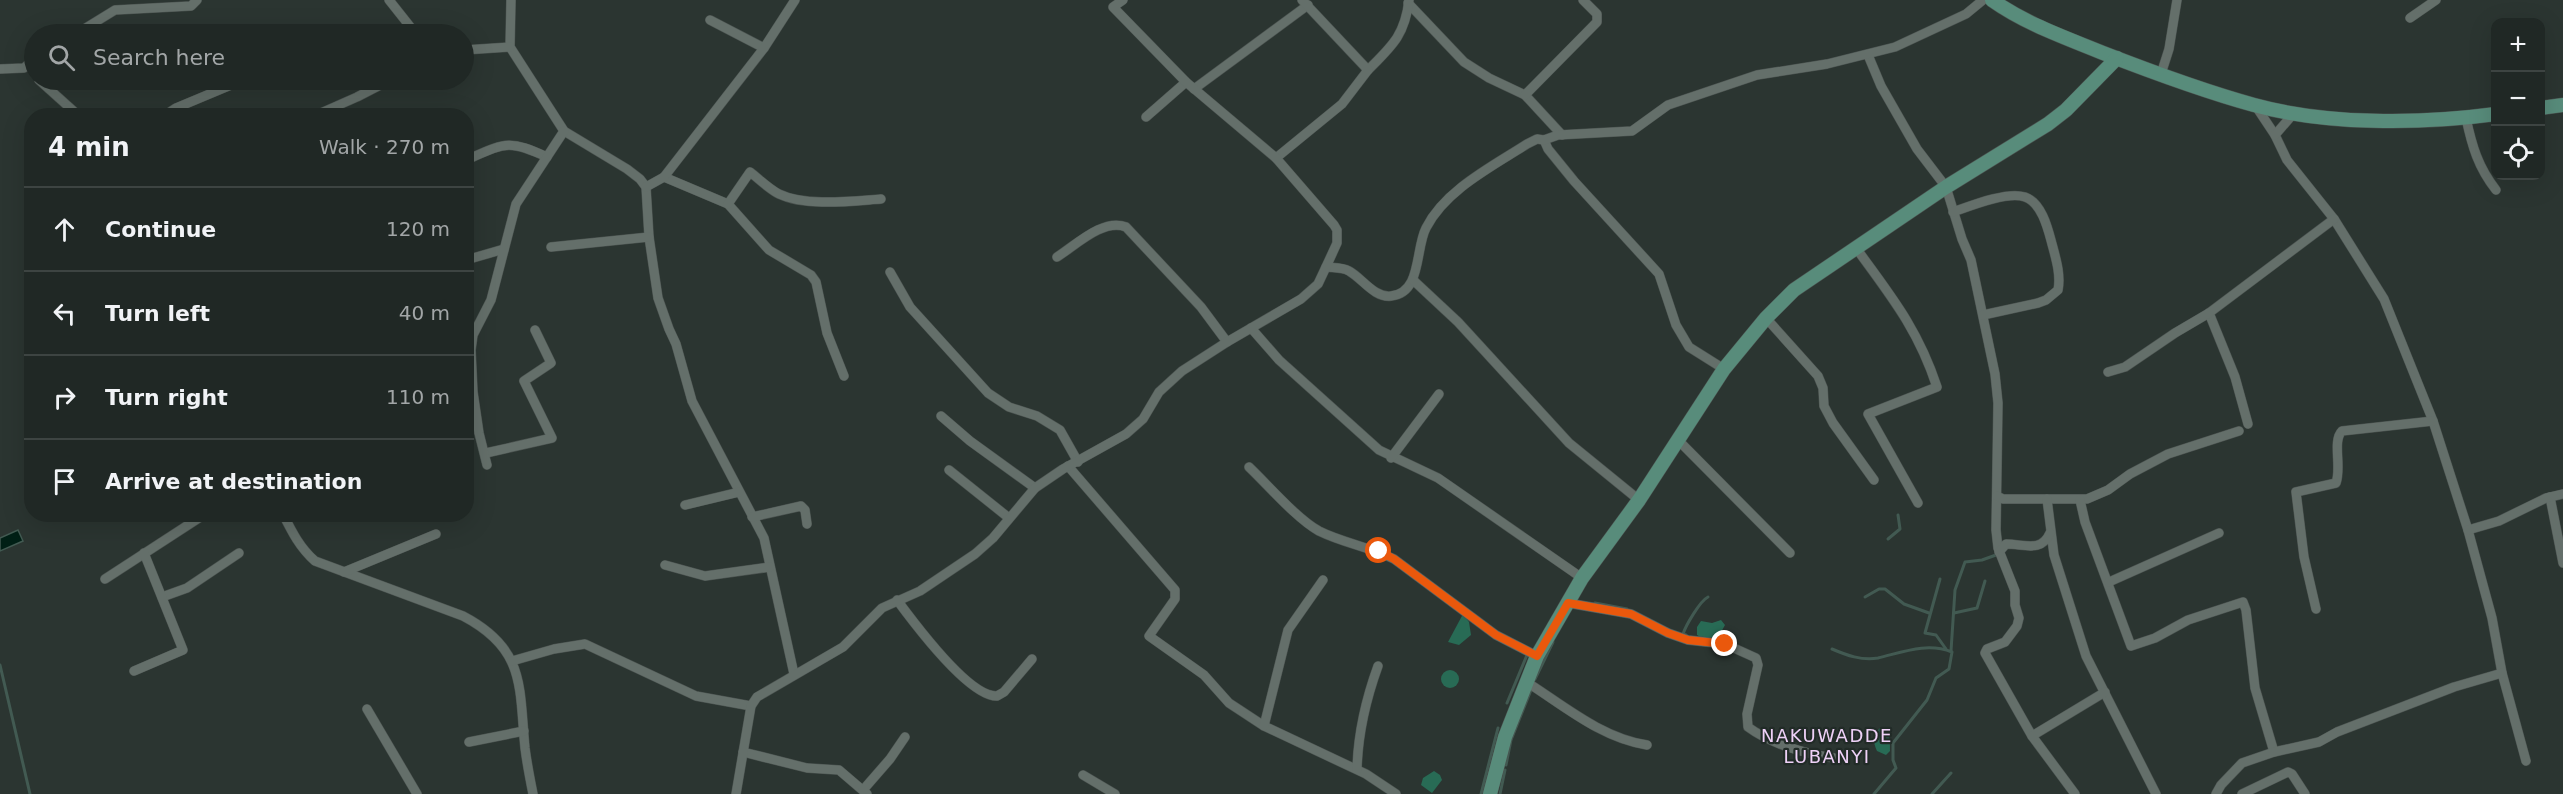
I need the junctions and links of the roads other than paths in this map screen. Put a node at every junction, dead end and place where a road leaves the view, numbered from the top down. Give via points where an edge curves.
1 (197, 0) edge
2 (389, 0) edge
3 (511, 0) edge
4 (795, 0) edge
5 (1123, 0) edge
6 (1583, 0) edge
7 (1983, 0) edge
8 (1992, 0) edge
9 (2177, 0) edge
10 (2436, 0) edge
11 (1305, 2) edge
12 (1409, 2) edge
13 (2409, 18) dead end
14 (710, 20) dead end
15 (92, 24) edge
16 (408, 24) edge
17 (510, 47) junction
18 (764, 48) junction
19 (474, 49) edge
20 (1868, 55) junction
21 (2116, 58) junction
22 (24, 68) edge
23 (0, 69) edge
24 (1368, 70) junction
25 (2162, 74) junction
26 (1186, 82) junction
27 (1194, 89) junction
28 (50, 90) edge
29 (219, 90) edge
30 (371, 90) edge
31 (1525, 94) junction
32 (2255, 105) junction
33 (2563, 105) edge
34 (2545, 107) edge
35 (70, 108) edge
36 (176, 108) edge
37 (332, 108) edge
38 (2294, 113) junction
39 (2491, 115) edge
40 (1146, 117) dead end
41 (2466, 118) junction
42 (564, 131) junction
43 (1562, 135) junction
44 (2275, 135) junction
45 (1544, 140) junction
46 (474, 156) edge
47 (547, 157) junction
48 (1276, 158) junction
49 (664, 177) junction
50 (646, 188) junction
51 (1946, 188) junction
52 (2496, 190) dead end
53 (881, 198) dead end
54 (728, 204) junction
55 (1953, 212) junction
56 (2334, 219) junction
57 (649, 237) junction
58 (551, 247) dead end
59 (1856, 248) junction
60 (504, 249) junction
61 (1057, 257) dead end
62 (474, 258) edge
63 (1326, 267) junction
64 (890, 272) dead end
65 (1413, 280) junction
66 (2209, 314) junction
67 (1983, 315) junction
68 (1766, 318) junction
69 (1251, 328) junction
70 (535, 330) dead end
71 (474, 333) edge
72 (1227, 342) junction
73 (1724, 369) junction
74 (2108, 372) dead end
75 (844, 376) dead end
76 (1439, 394) dead end
77 (474, 411) edge
78 (941, 416) dead end
79 (2433, 421) junction
80 (2248, 424) dead end
81 (2239, 431) dead end
82 (1678, 440) junction
83 (486, 453) junction
84 (1391, 458) junction
85 (1078, 462) junction
86 (488, 465) dead end
87 (1068, 466) junction
88 (1249, 467) dead end
89 (949, 470) dead end
90 (1874, 480) dead end
91 (1035, 488) junction
92 (740, 492) junction
93 (2563, 494) edge
94 (1996, 496) junction
95 (2550, 496) junction
96 (2047, 499) junction
97 (1639, 500) junction
98 (2080, 500) junction
99 (1918, 503) dead end
100 (685, 505) dead end
101 (752, 517) junction
102 (1010, 518) junction
103 (192, 522) edge
104 (287, 522) edge
105 (807, 524) dead end
106 (2468, 530) junction
107 (2050, 531) junction
108 (2219, 533) dead end
109 (436, 534) dead end
110 (2000, 552) junction
111 (144, 553) junction
112 (239, 554) dead end
113 (1790, 554) dead end
114 (2563, 563) edge
115 (665, 565) dead end
116 (770, 567) junction
117 (344, 572) junction
118 (1582, 578) junction
119 (105, 579) dead end
120 (1323, 580) dead end
121 (2109, 582) junction
122 (162, 597) junction
123 (897, 600) junction
124 (1568, 603) junction
125 (2316, 609) dead end
126 (1537, 656) junction
127 (1032, 658) dead end
128 (512, 661) junction
129 (1378, 666) dead end
130 (134, 671) dead end
131 (794, 674) junction
132 (2502, 674) junction
133 (1525, 681) junction
134 (2105, 692) junction
135 (751, 706) junction
136 (367, 709) dead end
137 (1264, 726) junction
138 (524, 731) junction
139 (2031, 736) junction
140 (905, 737) dead end
141 (469, 742) dead end
142 (1647, 745) dead end
143 (743, 752) junction
144 (2274, 752) junction
145 (1834, 758) dead end
146 (2526, 761) dead end
147 (1357, 769) junction
148 (1083, 775) dead end
149 (865, 792) edge
150 (1112, 793) edge
151 (417, 794) edge
152 (533, 794) edge
153 (736, 794) edge
154 (1396, 794) edge
155 (1490, 794) edge
156 (2075, 794) edge
157 (2156, 794) edge
158 (2216, 794) edge
159 (2242, 794) edge
160 (2305, 794) edge

1 - 15 street via 191,6 115,10
2 - 16 street
3 - 17 street
4 - 18 street
5 - 26 street via 1113,7
6 - 31 street via 1597,14 1597,22
7 - 20 street via 1966,14 1895,47
8 - 21 street via 2036,26
9 - 25 street
10 - 13 street
11 - 24 street
11 - 27 street
12 - 24 street via 1399,38
12 - 31 street via 1464,62
14 - 18 street
17 - 19 street
17 - 42 street
18 - 49 street
20 - 43 street via 1757,75 1668,105 1632,131
20 - 51 street via 1917,149
21 - 25 street
21 - 51 street via 2048,124
22 - 23 street
24 - 48 street via 1342,104
25 - 32 street
26 - 27 street
26 - 40 street
27 - 48 street
28 - 35 street
29 - 36 street
30 - 37 street
31 - 43 street
32 - 38 street
32 - 44 street
33 - 34 street
38 - 41 street via 2379,120
38 - 44 street
39 - 41 street
41 - 52 street via 2476,159
42 - 47 street
42 - 50 street via 627,169
43 - 45 street
44 - 56 street via 2287,160
45 - 65 street via 1527,144 1452,195 1426,226
45 - 73 street via 1574,181 1659,274 1676,325 1689,347
46 - 47 street via 501,144 523,146
47 - 60 street via 516,204
48 - 63 street via 1337,230 1337,243
49 - 50 street
49 - 54 street
50 - 57 street
51 - 55 street
51 - 59 street
53 - 54 street via 835,203 780,195 750,172
54 - 75 street via 769,250 816,282 827,333
55 - 67 street via 1971,260
55 - 67 street via 1980,202 2024,197 2041,213 2049,232 2058,290 2038,303
56 - 66 street
56 - 79 street via 2384,298
57 - 58 street
57 - 92 street via 658,298 692,401
59 - 68 street via 1794,290
59 - 99 street via 1904,314 1927,356 1937,387 1868,414
60 - 62 street
60 - 71 street via 491,300
61 - 72 street via 1102,228 1126,227 1201,307
63 - 65 street via 1349,271 1388,297 1404,291
63 - 69 street via 1318,284 1301,299
64 - 85 street via 910,307 988,393 1060,430
65 - 97 street via 1458,322 1569,443
66 - 74 street via 2126,367
66 - 80 street via 2235,377
67 - 94 street via 1998,403
68 - 73 street
68 - 90 street via 1818,376 1824,406 1833,423
69 - 72 street
69 - 84 street via 1279,360
70 - 83 street via 551,363 524,381 552,438
72 - 85 street via 1158,392 1143,419 1126,434
73 - 82 street
76 - 84 street
77 - 83 street
78 - 91 street
79 - 106 street
79 - 125 street via 2342,431 2338,437 2336,483 2296,492
81 - 98 street via 2168,454 2108,490
82 - 97 street
82 - 113 street
83 - 86 street
84 - 118 street via 1438,478
85 - 87 street
87 - 91 street
87 - 137 street via 1174,590 1175,599 1149,636 1204,675 1229,704
88 - 126 street via 1312,527 1394,559 1496,635
89 - 102 street
91 - 102 street
92 - 100 street
92 - 101 street
93 - 95 street
94 - 96 street
94 - 110 street
95 - 106 street via 2512,516
95 - 114 street
96 - 98 street
96 - 107 street
97 - 118 street
98 - 121 street
101 - 105 street via 801,506
101 - 116 street via 764,538
102 - 123 street via 975,554 920,591
103 - 111 street
104 - 117 street via 315,561
106 - 132 street via 2492,618
107 - 110 street via 2040,546 2006,544
107 - 134 street via 2056,567 2086,656
108 - 121 street
109 - 117 street
110 - 139 street via 2015,591 2019,618 2006,642 1985,653
111 - 119 street
111 - 122 street
112 - 122 street via 186,588
115 - 116 street via 705,576
116 - 131 street
117 - 128 street via 484,626
118 - 124 street
120 - 137 street via 1288,630
121 - 144 street via 2131,646 2188,620 2242,602 2255,688
122 - 130 street via 183,650
123 - 127 street via 950,666 984,694 997,696 1004,692
123 - 131 street via 882,608 843,647
124 - 126 street
124 - 145 street via 1631,614 1668,633 1688,640 1725,644 1756,658 1748,727 1790,746
126 - 133 street
128 - 135 street via 585,644 696,696
128 - 138 street via 521,685
129 - 147 street via 1360,732
131 - 135 street via 757,697
132 - 144 street via 2454,687 2319,742
132 - 146 street
133 - 142 street via 1603,730 1626,742
133 - 155 street
134 - 139 street
134 - 157 street
135 - 143 street
136 - 151 street
137 - 147 street
138 - 141 street
138 - 152 street
139 - 156 street
140 - 149 street
143 - 149 street via 807,768 839,770
143 - 153 street
144 - 158 street via 2242,763
147 - 154 street
148 - 150 street
159 - 160 street via 2288,772

